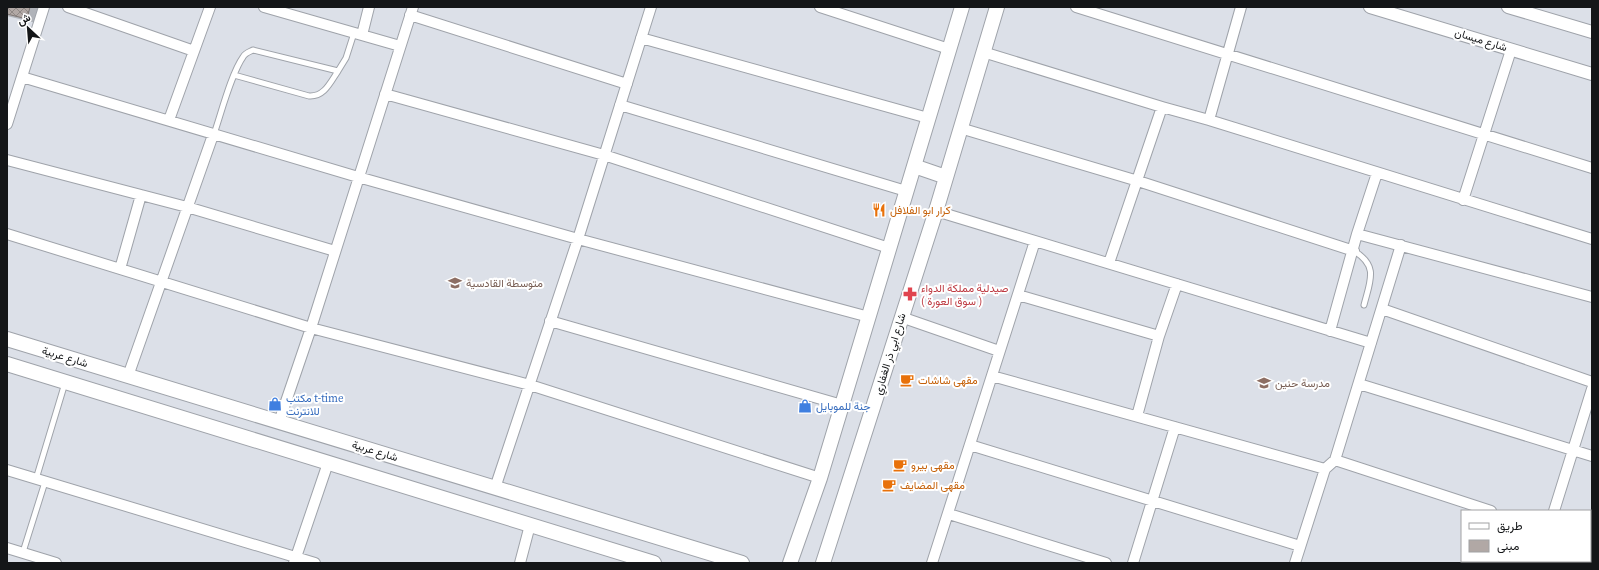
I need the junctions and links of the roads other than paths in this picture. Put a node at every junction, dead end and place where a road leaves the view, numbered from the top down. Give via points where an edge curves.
1 (44, 7) edge
2 (68, 7) edge
3 (210, 7) edge
4 (264, 7) edge
5 (369, 7) edge
6 (650, 7) edge
7 (820, 7) edge
8 (962, 7) edge
9 (997, 7) edge
10 (1076, 7) edge
11 (1241, 7) edge
12 (1370, 7) edge
13 (1508, 7) edge
14 (411, 11) edge
15 (1592, 32) edge
16 (358, 34) junction
17 (641, 38) junction
18 (400, 46) junction
19 (949, 49) junction
20 (1511, 50) junction
21 (194, 51) junction
22 (982, 52) junction
23 (1228, 54) junction
24 (338, 71) junction
25 (1592, 74) edge
26 (234, 75) junction
27 (22, 77) junction
28 (627, 84) junction
29 (385, 94) junction
30 (620, 105) junction
31 (1162, 107) junction
32 (928, 118) junction
33 (169, 120) junction
34 (1209, 120) junction
35 (7, 124) edge
36 (960, 128) junction
37 (213, 135) junction
38 (1484, 135) junction
39 (604, 155) junction
40 (7, 160) edge
41 (914, 166) junction
42 (1592, 168) edge
43 (1377, 173) junction
44 (358, 177) junction
45 (946, 177) junction
46 (1138, 181) junction
47 (906, 191) junction
48 (141, 195) junction
49 (1463, 200) junction
50 (187, 207) junction
51 (936, 211) junction
52 (7, 234) edge
53 (1357, 234) junction
54 (578, 239) junction
55 (1592, 239) edge
56 (1035, 241) junction
57 (1401, 245) junction
58 (889, 248) junction
59 (335, 251) junction
60 (1354, 251) junction
61 (1108, 263) junction
62 (120, 269) junction
63 (163, 282) junction
64 (1177, 284) junction
65 (1018, 295) junction
66 (1592, 297) edge
67 (1364, 305) dead end
68 (1382, 309) junction
69 (868, 317) junction
70 (901, 317) junction
71 (550, 321) junction
72 (311, 328) junction
73 (1330, 331) junction
74 (1159, 336) junction
75 (7, 339) edge
76 (1371, 343) junction
77 (999, 351) junction
78 (7, 364) edge
79 (128, 376) junction
80 (992, 376) junction
81 (65, 382) junction
82 (1592, 382) edge
83 (1359, 384) junction
84 (530, 385) junction
85 (1592, 389) edge
86 (842, 405) junction
87 (1589, 408) edge
88 (1137, 416) junction
89 (279, 422) junction
90 (1175, 427) junction
91 (970, 445) junction
92 (1573, 450) junction
93 (1592, 456) edge
94 (1336, 460) junction
95 (328, 463) junction
96 (1325, 469) junction
97 (7, 470) edge
98 (820, 478) junction
99 (40, 480) junction
100 (495, 488) junction
101 (1152, 501) junction
102 (1488, 510) edge
103 (1554, 510) edge
104 (949, 514) junction
105 (530, 525) junction
106 (1300, 546) junction
107 (7, 548) edge
108 (23, 552) junction
109 (295, 560) edge
110 (56, 563) edge
111 (315, 563) edge
112 (520, 563) edge
113 (654, 563) edge
114 (742, 563) edge
115 (790, 563) edge
116 (823, 563) edge
117 (932, 563) edge
118 (1106, 563) edge
119 (1134, 563) edge
120 (1295, 563) edge

1 - 27 street
2 - 21 street
3 - 21 street
4 - 16 street
5 - 16 street
6 - 17 street
7 - 19 street
8 - 19 main road
9 - 22 main road, شارع ابي ذر الغفاري
10 - 23 street
11 - 23 street
12 - 20 street, شارع ميسان
13 - 15 street
14 - 18 street
14 - 28 street
16 - 18 street
16 - 24 lane
17 - 28 street
17 - 32 street
18 - 29 street
19 - 32 main road
20 - 25 street, شارع ميسان
20 - 38 street
21 - 33 street
22 - 31 street
22 - 36 main road, شارع ابي ذر الغفاري
23 - 34 street
23 - 38 street
24 - 26 lane via 324,92 317,96
24 - 26 lane via 253,50 242,57
26 - 37 lane
27 - 33 street
27 - 35 street
28 - 30 street
29 - 39 street
29 - 44 street
30 - 39 street
30 - 47 street
31 - 34 street
31 - 46 street
32 - 41 main road
33 - 37 street
34 - 43 street
36 - 45 main road, شارع ابي ذر الغفاري
36 - 46 street
37 - 44 street
37 - 50 street
38 - 42 street
38 - 49 street
39 - 54 street
39 - 58 street
40 - 48 street
41 - 45 main road
41 - 47 main road
43 - 49 street
43 - 53 street
44 - 54 street
44 - 59 street
45 - 51 main road, شارع ابي ذر الغفاري
46 - 60 street
46 - 61 street
47 - 58 main road
48 - 50 street
48 - 62 street
49 - 55 street
50 - 59 street
50 - 63 street
51 - 56 street
51 - 70 main road, شارع ابي ذر الغفاري
52 - 62 street
53 - 57 street
53 - 60 street
54 - 69 street
54 - 71 street
56 - 61 street
56 - 65 street
57 - 66 street
57 - 68 street
58 - 69 main road
59 - 72 street
60 - 67 lane via 1366,260 1370,269 1371,276
60 - 73 street
61 - 64 street
62 - 63 street
63 - 72 street
63 - 79 street
64 - 73 street
64 - 74 street
65 - 74 street
65 - 77 street
68 - 76 street
68 - 82 street
69 - 86 main road
70 - 77 street
70 - 116 main road, شارع ابي ذر الغفاري
71 - 84 street
71 - 86 street
72 - 84 street
72 - 89 street
73 - 76 street
74 - 88 street
75 - 79 main road, شارع عربية
76 - 83 street
77 - 80 street
78 - 81 main road
79 - 89 main road, شارع عربية
80 - 88 street
80 - 91 street
81 - 95 main road
81 - 99 lane
83 - 92 street
83 - 94 street
84 - 98 street
84 - 100 street
85 - 87 street
86 - 98 main road
87 - 92 street
88 - 90 street
89 - 100 main road, شارع عربية
90 - 96 street
90 - 101 street
91 - 101 street
91 - 104 street
92 - 93 street
92 - 103 street
94 - 96 street
94 - 102 street
95 - 105 main road
95 - 109 street
96 - 106 street
97 - 99 street
98 - 115 main road
99 - 108 lane
99 - 109 street
100 - 114 main road, شارع عربية
101 - 106 street
101 - 119 street
104 - 117 street
104 - 118 street
105 - 112 street
105 - 113 main road
106 - 120 street
107 - 108 street
108 - 110 street
109 - 111 street

